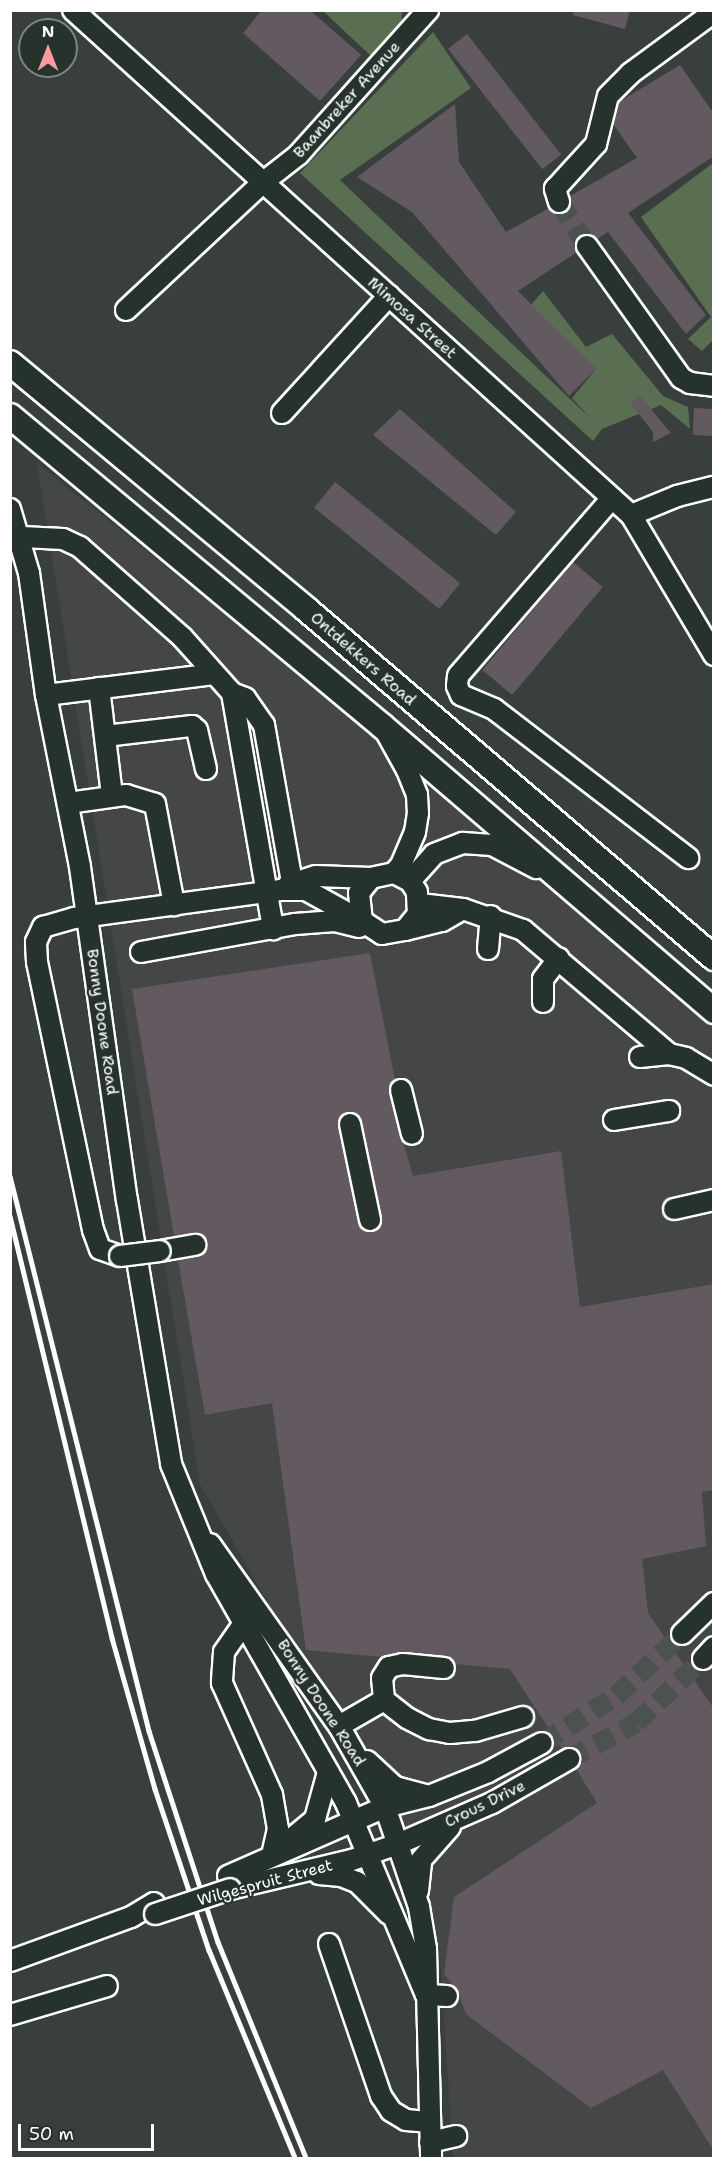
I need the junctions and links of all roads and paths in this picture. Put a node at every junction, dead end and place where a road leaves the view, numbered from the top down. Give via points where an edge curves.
1 (73, 10) edge
2 (428, 10) edge
3 (714, 12) edge
4 (261, 184) junction
5 (559, 202) dead end
6 (587, 246) tunnel mouth
7 (389, 296) junction
8 (126, 310) dead end
9 (10, 363) edge
10 (714, 386) edge
11 (282, 413) dead end
12 (10, 416) edge
13 (714, 487) edge
14 (612, 498) junction
15 (10, 509) edge
16 (631, 515) junction
17 (22, 537) junction
18 (714, 655) edge
19 (214, 674) junction
20 (99, 688) junction
21 (232, 693) junction
22 (46, 695) junction
23 (382, 726) junction
24 (105, 736) junction
25 (206, 768) dead end
26 (112, 795) junction
27 (68, 803) junction
28 (688, 858) dead end
29 (402, 877) junction
30 (371, 878) junction
31 (280, 888) junction
32 (577, 892) junction
33 (420, 904) junction
34 (174, 905) junction
35 (463, 909) junction
36 (87, 916) junction
37 (490, 916) junction
38 (366, 925) junction
39 (273, 928) junction
40 (405, 930) junction
41 (488, 949) dead end
42 (141, 952) dead end
43 (559, 957) junction
44 (714, 958) edge
45 (543, 1002) dead end
46 (714, 1011) edge
47 (669, 1054) junction
48 (640, 1057) dead end
49 (714, 1075) edge
50 (401, 1090) dead end
51 (669, 1111) dead end
52 (614, 1120) dead end
53 (350, 1124) dead end
54 (412, 1134) dead end
55 (714, 1200) edge
56 (674, 1209) dead end
57 (370, 1220) dead end
58 (195, 1245) dead end
59 (201, 1533) junction
60 (714, 1603) edge
61 (257, 1608) junction
62 (243, 1622) junction
63 (682, 1634) tunnel mouth
64 (444, 1668) dead end
65 (384, 1700) junction
66 (326, 1706) junction
67 (523, 1717) dead end
68 (300, 1720) junction
69 (339, 1726) junction
70 (542, 1743) tunnel mouth
71 (352, 1747) junction
72 (569, 1759) tunnel mouth
73 (328, 1772) junction
74 (429, 1796) junction
75 (385, 1807) junction
76 (461, 1817) junction
77 (354, 1820) junction
78 (398, 1844) junction
79 (370, 1854) junction
80 (265, 1856) junction
81 (291, 1874) junction
82 (229, 1882) junction
83 (419, 1907) junction
84 (396, 1922) junction
85 (329, 1944) dead end
86 (10, 1962) edge
87 (107, 1986) dead end
88 (426, 1995) junction
89 (447, 1996) dead end
90 (10, 2015) edge
91 (456, 2136) dead end
92 (430, 2141) edge

1 - 4 street, Mimosa Street
2 - 4 street, Baanbreker Avenue via 298,155
3 - 5 street via 631,73 608,96 596,144 555,189
4 - 7 street, Mimosa Street
4 - 8 street, Baanbreker Avenue
6 - 10 street via 681,378
7 - 11 street
7 - 14 street, Mimosa Street
9 - 44 main road, Ontdekkers Road
12 - 23 main road
13 - 16 street
14 - 16 street, Mimosa Street
14 - 28 street via 458,676 458,691 478,705 494,709
15 - 17 street, Bonny Doone Road
16 - 18 street, Mimosa Street
17 - 19 street via 63,539 80,547 182,637
17 - 22 street, Bonny Doone Road
19 - 20 street
19 - 21 street
20 - 22 street
20 - 24 street
21 - 31 street
21 - 31 street via 245,698 264,725
22 - 27 street, Bonny Doone Road
23 - 29 street via 417,795 415,832
23 - 32 main road
24 - 25 street via 192,726 197,730
24 - 26 street
26 - 27 street
26 - 34 street via 146,799 158,809
27 - 36 street, Bonny Doone Road
29 - 30 street
29 - 32 street via 434,854 463,843 492,845
29 - 33 street
30 - 31 street via 316,876
30 - 38 street via 357,902
31 - 34 street
31 - 38 street via 306,890
31 - 39 street
32 - 46 main road
33 - 35 street
33 - 40 street via 418,914
34 - 36 street
35 - 37 street
35 - 40 street via 442,921
36 - 58 street, bridge via 43,927 36,942 96,1244 106,1254 120,1256
36 - 59 street, Bonny Doone Road via 162,1423 182,1498
37 - 41 street
37 - 43 street via 523,930
38 - 39 street via 335,921
38 - 40 street via 382,934
39 - 42 street
43 - 45 street via 543,979
43 - 47 street
47 - 48 street
47 - 49 street via 686,1058
50 - 54 street
51 - 52 street
53 - 57 street
55 - 56 street
59 - 61 street, Bonny Doone Road
59 - 62 street, Bonny Doone Road via 216,1574
60 - 63 street
61 - 62 street
61 - 66 street, Bonny Doone Road
62 - 68 street, Bonny Doone Road
62 - 80 street via 224,1652 222,1683 272,1795 278,1829
64 - 65 street via 403,1664 389,1667 382,1678
65 - 67 street via 407,1718 450,1733 475,1731
65 - 69 street
66 - 68 street
66 - 69 street, Bonny Doone Road
68 - 73 street, Bonny Doone Road
69 - 71 street, Bonny Doone Road
70 - 74 street, Crous Drive via 488,1772
71 - 74 street via 395,1787
71 - 75 street, Bonny Doone Road
72 - 76 street, Crous Drive
73 - 77 street, Bonny Doone Road
73 - 80 street via 315,1819 308,1828
74 - 75 street, Crous Drive
75 - 77 street, Wilgespruit Street
75 - 78 street, Bonny Doone Road
76 - 78 street, Crous Drive
76 - 83 street via 421,1860
77 - 79 street, Bonny Doone Road
77 - 80 street, Wilgespruit Street
78 - 79 street, Wilgespruit Street
78 - 83 street, Bonny Doone Road
79 - 81 street, Wilgespruit Street
79 - 84 street, Bonny Doone Road
80 - 82 street, Wilgespruit Street
81 - 82 street, Wilgespruit Street
81 - 84 street via 333,1874 357,1882
82 - 86 street, Wilgespruit Street
83 - 88 street, Bonny Doone Road via 426,1949
84 - 88 street, Bonny Doone Road
85 - 92 street via 381,2096 390,2111
87 - 90 street
88 - 89 street
88 - 92 street, Bonny Doone Road
91 - 92 street

